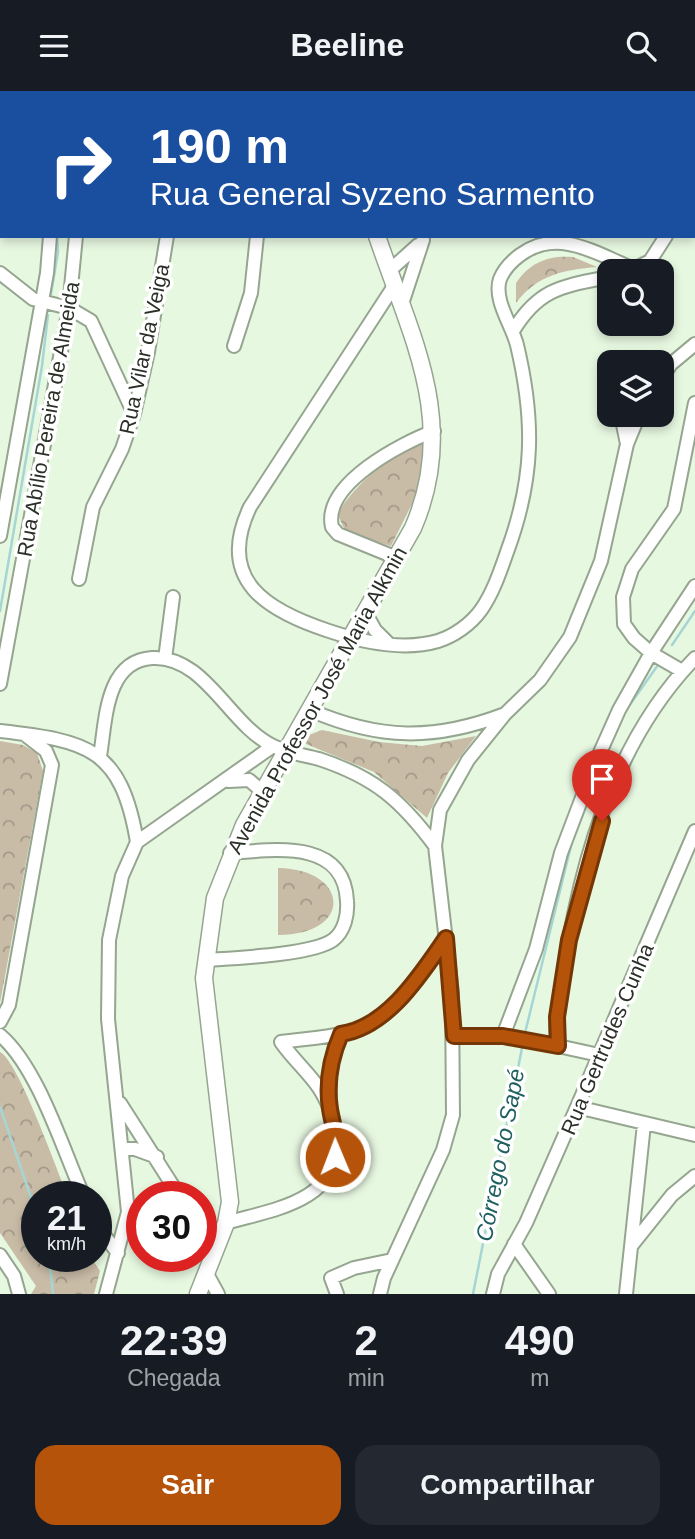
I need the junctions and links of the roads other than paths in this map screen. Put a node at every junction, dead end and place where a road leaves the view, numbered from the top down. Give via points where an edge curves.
1 (50, 238) edge
2 (76, 238) edge
3 (167, 238) edge
4 (257, 238) edge
5 (378, 238) edge
6 (424, 238) edge
7 (665, 238) edge
8 (606, 259) edge
9 (651, 259) edge
10 (0, 273) edge
11 (392, 278) junction
12 (597, 280) edge
13 (40, 302) junction
14 (402, 304) junction
15 (69, 308) junction
16 (513, 331) junction
17 (695, 344) edge
18 (234, 346) dead end
19 (674, 359) edge
20 (695, 403) edge
21 (134, 414) junction
22 (623, 427) edge
23 (634, 427) edge
24 (434, 431) junction
25 (627, 444) junction
26 (0, 536) edge
27 (397, 558) junction
28 (79, 579) dead end
29 (695, 586) edge
30 (173, 597) dead end
31 (365, 612) junction
32 (351, 638) junction
33 (390, 644) junction
34 (651, 653) junction
35 (695, 657) edge
36 (165, 659) junction
37 (682, 671) junction
38 (0, 684) edge
39 (310, 710) junction
40 (505, 714) junction
41 (0, 731) edge
42 (24, 734) junction
43 (279, 749) junction
44 (100, 756) junction
45 (226, 781) junction
46 (263, 792) junction
47 (695, 831) edge
48 (137, 842) junction
49 (435, 846) junction
50 (230, 853) junction
51 (446, 938) junction
52 (206, 960) junction
53 (0, 1022) edge
54 (341, 1034) junction
55 (0, 1035) edge
56 (454, 1036) junction
57 (507, 1036) junction
58 (558, 1046) junction
59 (599, 1055) junction
60 (118, 1100) junction
61 (578, 1107) junction
62 (330, 1111) junction
63 (644, 1124) junction
64 (695, 1135) edge
65 (122, 1149) junction
66 (157, 1157) junction
67 (695, 1176) edge
68 (77, 1181) edge
69 (171, 1181) edge
70 (230, 1205) junction
71 (265, 1212) junction
72 (226, 1223) junction
73 (514, 1244) junction
74 (112, 1245) edge
75 (631, 1245) junction
76 (217, 1248) edge
77 (118, 1253) junction
78 (0, 1255) edge
79 (392, 1260) junction
80 (6, 1270) edge
81 (206, 1274) joint
82 (19, 1294) edge
83 (106, 1294) edge
84 (198, 1294) edge
85 (218, 1294) edge
86 (337, 1294) edge
87 (380, 1294) edge
88 (493, 1294) edge
89 (549, 1294) edge
90 (626, 1294) edge

1 - 13 street, Rua Abílio Pereira de Almeida
2 - 15 street, Rua Abílio Pereira de Almeida
3 - 21 street, Rua Vilar da Veiga
4 - 18 street via 251,293
5 - 11 street, Avenida Professor José Maria Alkmin
6 - 11 street
6 - 14 street
7 - 9 street
8 - 16 street via 557,242 535,246 512,260 500,281 501,304
10 - 13 street
11 - 14 street, Avenida Professor José Maria Alkmin
11 - 32 street via 269,475 241,532 242,566 265,603 292,619
12 - 16 street via 543,294
13 - 15 street
13 - 26 street, Rua Abílio Pereira de Almeida
14 - 24 street, Avenida Professor José Maria Alkmin
15 - 21 street via 83,314 95,328
15 - 38 street, Rua Abílio Pereira de Almeida
16 - 33 street via 526,383 531,450 524,498 500,571 482,609 454,634 429,643
17 - 19 street
20 - 34 street via 674,509 632,569 623,597 624,624
21 - 28 street, Rua Vilar da Veiga via 93,507
22 - 25 street
23 - 25 street
24 - 27 street, Avenida Professor José Maria Alkmin via 424,504
24 - 27 street via 374,461 345,490 333,511 331,521 338,534
25 - 40 street via 601,561 581,614 540,680
27 - 31 street, Avenida Professor José Maria Alkmin
29 - 34 street
30 - 36 street
31 - 32 street, Avenida Professor José Maria Alkmin
31 - 33 street
32 - 33 street
32 - 39 street, Avenida Professor José Maria Alkmin
34 - 37 street
34 - 57 street via 619,710 561,853
35 - 37 street
36 - 43 street via 185,666 254,733
36 - 44 street via 141,659 117,676
37 - 58 street via 646,721 609,797 569,940 557,1017
39 - 40 street via 349,726 413,735 469,727
39 - 43 street, Avenida Professor José Maria Alkmin
40 - 49 street via 457,775 440,810
41 - 42 street
42 - 44 street via 69,741
42 - 53 street via 46,751 52,765 9,1005
43 - 45 street
43 - 46 street, Avenida Professor José Maria Alkmin
43 - 49 street via 344,768 379,785 419,823
44 - 48 street via 121,784
45 - 46 street via 249,780
45 - 48 street
46 - 50 street, Avenida Professor José Maria Alkmin
47 - 59 street, Rua Gertrudes Cunha
48 - 60 street via 122,876 109,940 108,1019
49 - 51 street
50 - 52 street, Avenida Professor José Maria Alkmin via 215,898
50 - 52 street via 292,850 318,855 342,877 347,914 339,935 327,943
51 - 54 street via 413,982 375,1021
51 - 56 street
52 - 70 street, Avenida Professor José Maria Alkmin via 208,1030
54 - 62 street via 330,1076
54 - 62 street via 281,1042 319,1088
55 - 68 street via 16,1049 29,1071
56 - 57 street
56 - 79 street via 450,1134
57 - 58 street
58 - 59 street
59 - 61 street, Rua Gertrudes Cunha
60 - 65 street
60 - 66 street
61 - 63 street
61 - 73 street, Rua Gertrudes Cunha
62 - 71 street via 337,1141 326,1178 310,1194
63 - 64 street
63 - 75 street
65 - 66 street
65 - 77 street via 128,1212
66 - 69 street
67 - 75 street via 672,1195
70 - 71 street
70 - 72 street, Avenida Professor José Maria Alkmin
71 - 72 street
72 - 76 street, Avenida Professor José Maria Alkmin
73 - 88 street, Rua Gertrudes Cunha
73 - 89 street
74 - 77 street
75 - 90 street
77 - 83 street
78 - 80 street
79 - 86 street via 331,1277
79 - 87 street
80 - 82 street
81 - 84 street, Avenida Professor José Maria Alkmin
81 - 85 street

